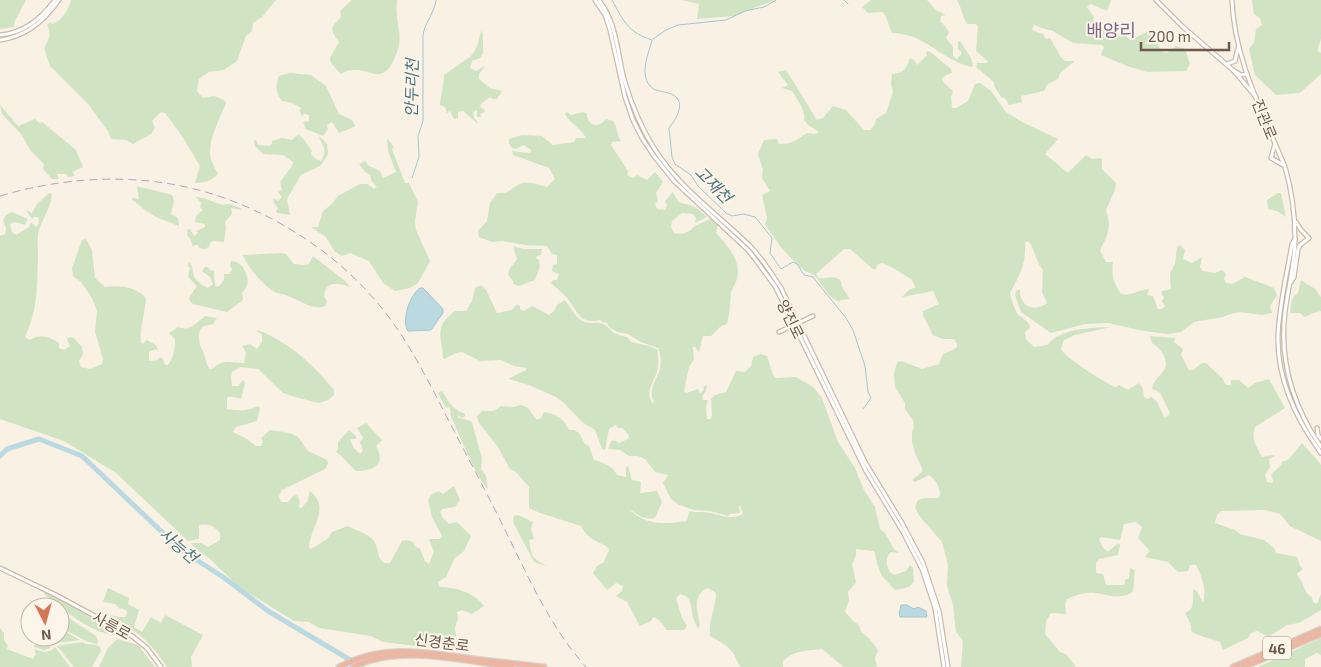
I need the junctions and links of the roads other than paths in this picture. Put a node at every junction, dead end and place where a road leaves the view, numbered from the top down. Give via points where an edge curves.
1 (55, 0) edge
2 (59, 0) edge
3 (595, 0) edge
4 (599, 0) edge
5 (1156, 0) edge
6 (1232, 0) edge
7 (0, 35) edge
8 (0, 40) edge
9 (1238, 47) junction
10 (1227, 64) junction
11 (1234, 71) junction
12 (1247, 74) junction
13 (1257, 98) junction
14 (1275, 143) junction
15 (1284, 166) junction
16 (1295, 220) junction
17 (1295, 239) junction
18 (1289, 284) junction
19 (813, 316) dead end
20 (799, 323) junction
21 (794, 325) junction
22 (780, 332) dead end
23 (1317, 428) dead end
24 (1321, 440) edge
25 (1321, 447) edge
26 (1321, 453) edge
27 (0, 568) edge
28 (1321, 629) edge
29 (1321, 634) edge
30 (486, 662) junction
31 (492, 663) junction
32 (160, 667) edge
33 (340, 667) edge
34 (353, 667) edge
35 (512, 667) edge
36 (544, 667) edge
37 (944, 667) edge
38 (948, 667) edge
39 (1233, 667) edge
40 (1244, 667) edge

1 - 7 main road via 30,25
2 - 8 main road via 50,13 31,28
3 - 21 main road, 양진로 via 610,30 625,97 642,138 674,181 759,262
4 - 20 main road, 양진로 via 606,8 615,32 635,114 654,149 682,184 764,263
5 - 10 main road
6 - 9 main road, 진관로
9 - 10 main road via 1235,61
9 - 12 main road, 진관로
10 - 11 main road
11 - 12 main road
11 - 13 main road
12 - 13 main road, 진관로
13 - 14 main road, 진관로
14 - 15 main road, 진관로
14 - 15 main road via 1271,158
15 - 16 main road, 진관로
16 - 17 main road, 진관로
16 - 18 main road via 1309,238 1298,249 1294,277
17 - 18 main road, 진관로
17 - 26 main road, 진관로 via 1282,302 1279,348 1285,385 1296,414
18 - 25 main road, 진관로 via 1282,340 1288,378 1302,416
19 - 20 main road
20 - 21 main road
20 - 38 main road, 양진로 via 865,462 923,563 939,611
21 - 22 main road
21 - 37 main road, 양진로 via 866,471 922,569 935,608
23 - 24 main road
27 - 32 main road, 사릉로 via 132,636 147,648
28 - 39 highway, 46
29 - 40 highway, 46
30 - 31 highway, 신경춘로
30 - 33 highway, 신경춘로 via 410,650 376,653
30 - 34 highway, 신경춘로 via 406,655
31 - 35 highway, 신경춘로
31 - 36 highway, 신경춘로

